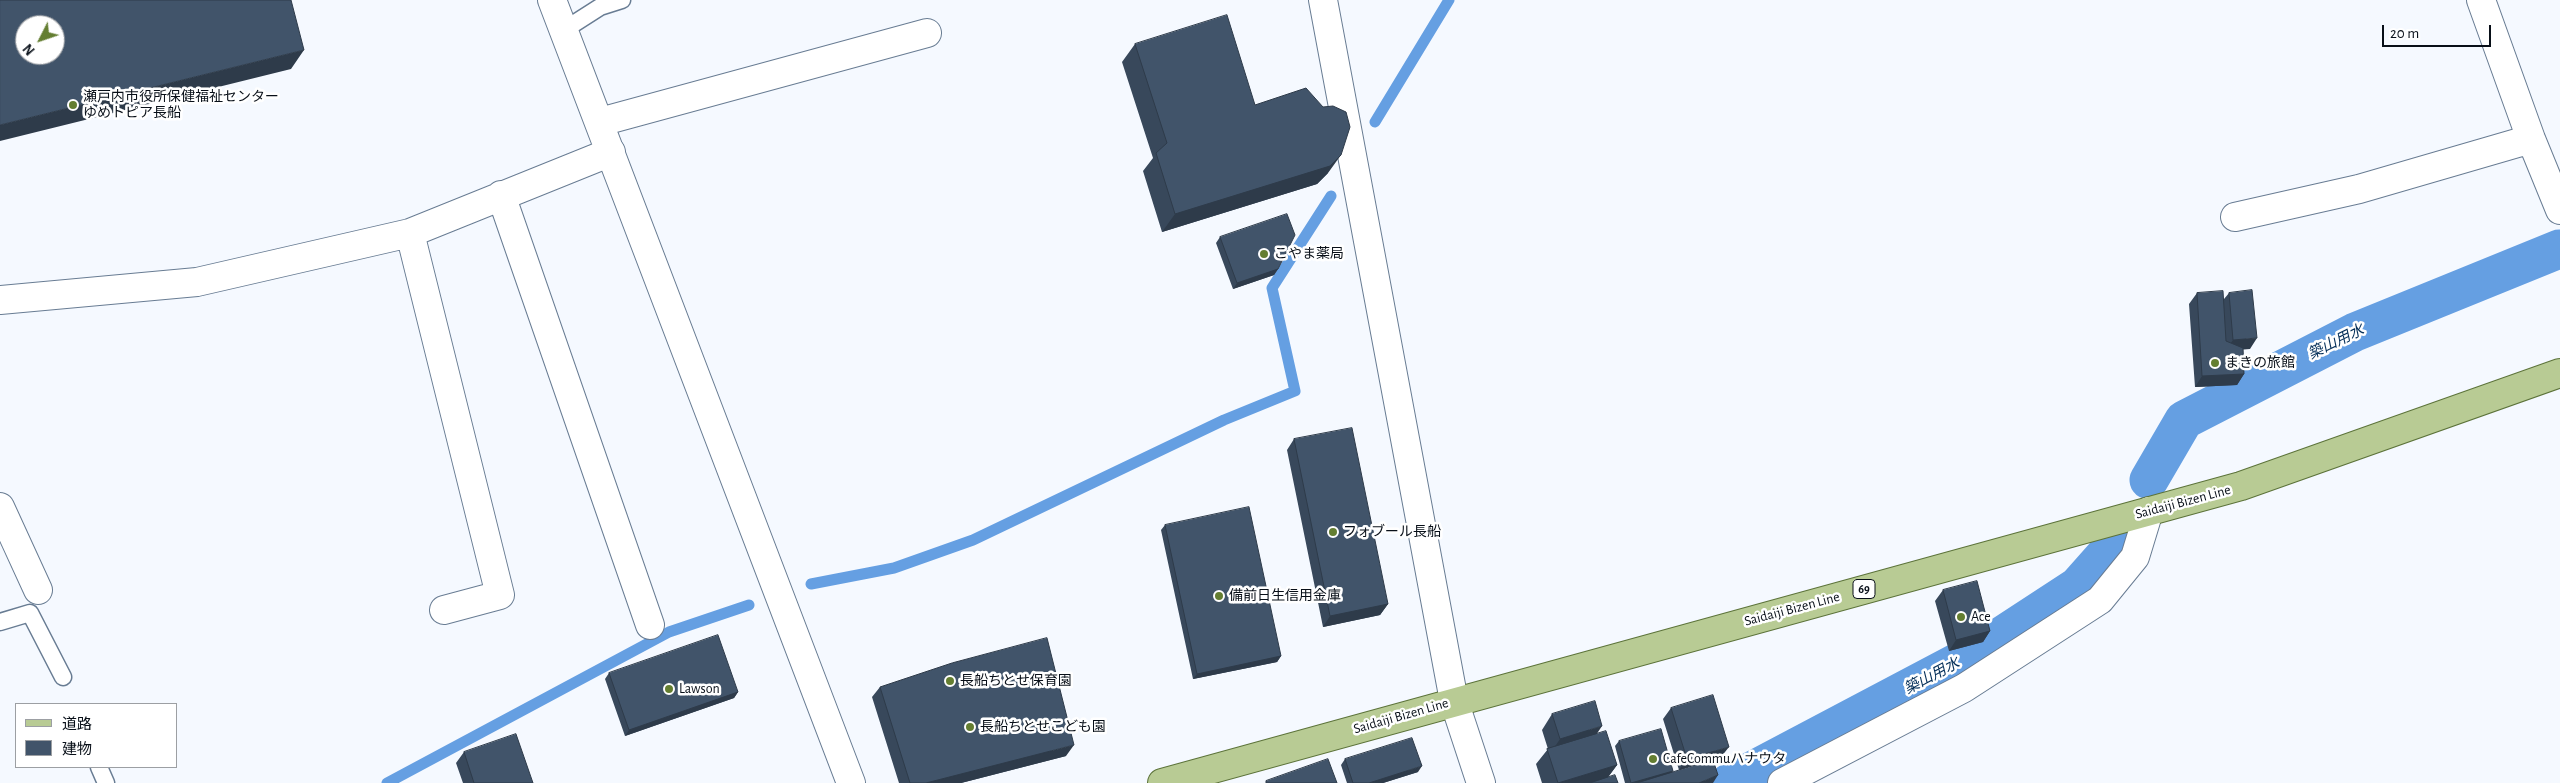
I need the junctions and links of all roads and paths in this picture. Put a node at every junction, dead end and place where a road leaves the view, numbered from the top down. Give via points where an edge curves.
1 (552, 0) edge
2 (622, 0) edge
3 (1323, 0) edge
4 (2481, 0) edge
5 (564, 30) junction
6 (927, 33) dead end
7 (600, 122) junction
8 (2531, 138) junction
9 (612, 152) junction
10 (501, 195) junction
11 (2560, 210) edge
12 (2235, 217) dead end
13 (410, 233) junction
14 (0, 300) edge
15 (2560, 373) edge
16 (0, 507) edge
17 (2149, 511) junction
18 (38, 590) dead end
19 (444, 610) dead end
20 (0, 622) edge
21 (650, 625) dead end
22 (63, 677) dead end
23 (1454, 701) junction
24 (99, 768) edge
25 (106, 783) edge
26 (851, 783) edge
27 (1162, 783) edge
28 (1481, 783) edge
29 (1782, 783) edge

1 - 5 street
2 - 5 lane via 600,7
3 - 23 street
4 - 8 street
5 - 7 street
6 - 7 street
7 - 9 street
8 - 11 street
8 - 12 street via 2359,189
9 - 10 street
9 - 26 street
10 - 13 street
10 - 21 street
13 - 14 street via 197,282
13 - 19 street via 500,595
15 - 17 main road, Saidaiji Bizen Line / 69 via 2241,486
16 - 18 street
17 - 23 main road, Saidaiji Bizen Line / 69
17 - 29 street via 2135,557 2100,600 1964,688
20 - 22 lane via 30,613
23 - 27 main road, Saidaiji Bizen Line / 69
23 - 28 street
24 - 25 lane

